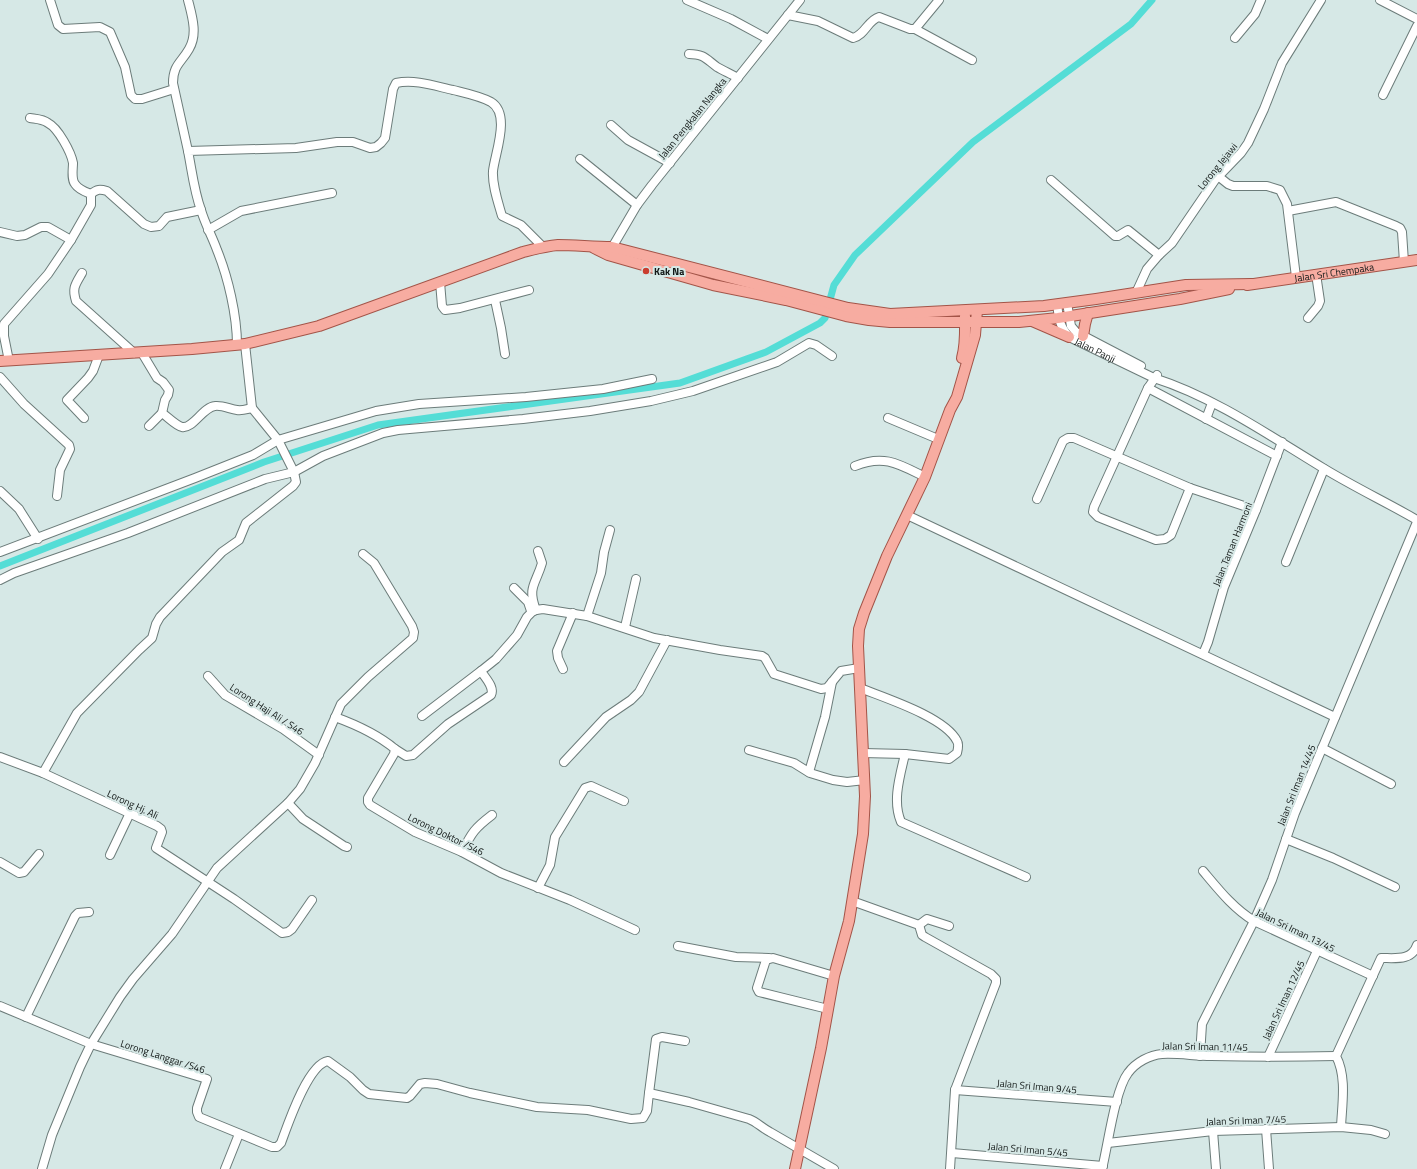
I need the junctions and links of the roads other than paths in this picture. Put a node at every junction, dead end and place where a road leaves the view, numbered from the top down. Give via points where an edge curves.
1 (50, 0) edge
2 (188, 0) edge
3 (687, 0) edge
4 (800, 0) edge
5 (939, 0) edge
6 (1261, 0) edge
7 (1321, 0) edge
8 (1380, 0) edge
9 (788, 15) junction
10 (1417, 19) edge
11 (1417, 26) edge
12 (915, 29) junction
13 (1234, 38) dead end
14 (768, 39) junction
15 (689, 54) dead end
16 (972, 60) dead end
17 (738, 78) junction
18 (174, 89) junction
19 (1382, 95) dead end
20 (30, 118) dead end
21 (611, 125) dead end
22 (188, 151) junction
23 (580, 159) dead end
24 (670, 163) junction
25 (1218, 176) junction
26 (1052, 180) dead end
27 (332, 193) dead end
28 (91, 194) junction
29 (637, 205) junction
30 (201, 210) junction
31 (1288, 211) junction
32 (208, 230) junction
33 (0, 232) edge
34 (71, 240) junction
35 (543, 247) junction
36 (610, 251) junction
37 (1159, 255) junction
38 (1417, 260) edge
39 (1404, 262) junction
40 (82, 273) dead end
41 (1316, 274) junction
42 (1296, 277) junction
43 (440, 282) junction
44 (1252, 284) junction
45 (529, 290) dead end
46 (1136, 293) junction
47 (495, 300) junction
48 (1062, 304) junction
49 (964, 310) junction
50 (977, 310) junction
51 (844, 313) junction
52 (1088, 313) junction
53 (1068, 316) junction
54 (1058, 318) junction
55 (1308, 318) dead end
56 (1031, 321) junction
57 (965, 322) junction
58 (976, 322) junction
59 (1083, 336) junction
60 (1069, 337) junction
61 (241, 344) junction
62 (138, 353) junction
63 (505, 354) dead end
64 (100, 355) junction
65 (832, 356) dead end
66 (5, 361) edge
67 (1156, 376) junction
68 (0, 378) edge
69 (652, 379) dead end
70 (1148, 388) junction
71 (1190, 393) junction
72 (1212, 403) junction
73 (1182, 406) junction
74 (252, 408) junction
75 (950, 410) junction
76 (162, 413) junction
77 (84, 418) dead end
78 (888, 418) dead end
79 (1206, 418) junction
80 (149, 426) dead end
81 (938, 439) junction
82 (1282, 442) junction
83 (280, 443) junction
84 (1277, 456) junction
85 (1117, 457) junction
86 (855, 466) dead end
87 (292, 468) junction
88 (1324, 469) junction
89 (925, 477) junction
90 (1190, 488) junction
91 (0, 491) edge
92 (57, 496) dead end
93 (1037, 499) dead end
94 (1256, 510) junction
95 (907, 515) junction
96 (1417, 521) edge
97 (610, 530) dead end
98 (38, 538) junction
99 (538, 551) dead end
100 (0, 552) edge
101 (363, 554) dead end
102 (1286, 562) dead end
103 (636, 579) dead end
104 (0, 580) edge
105 (514, 588) dead end
106 (534, 611) junction
107 (573, 613) junction
108 (587, 616) junction
109 (625, 627) junction
110 (667, 640) junction
111 (1203, 654) junction
112 (859, 668) junction
113 (563, 669) dead end
114 (481, 672) junction
115 (208, 676) dead end
116 (833, 681) junction
117 (860, 688) junction
118 (422, 716) dead end
119 (1336, 716) junction
120 (335, 718) junction
121 (1322, 748) junction
122 (395, 749) junction
123 (749, 750) dead end
124 (863, 753) junction
125 (905, 754) junction
126 (319, 755) junction
127 (0, 757) edge
128 (564, 762) dead end
129 (809, 772) junction
130 (43, 773) junction
131 (865, 780) junction
132 (1391, 784) dead end
133 (624, 801) dead end
134 (288, 803) junction
135 (130, 813) junction
136 (492, 815) dead end
137 (1286, 839) junction
138 (347, 847) dead end
139 (462, 852) junction
140 (40, 854) dead end
141 (110, 855) dead end
142 (0, 862) edge
143 (1203, 871) dead end
144 (1026, 877) dead end
145 (208, 882) junction
146 (1395, 887) dead end
147 (538, 888) junction
148 (312, 900) dead end
149 (852, 901) junction
150 (89, 912) dead end
151 (1254, 921) junction
152 (919, 925) junction
153 (949, 926) dead end
154 (635, 930) dead end
155 (1417, 945) edge
156 (678, 946) dead end
157 (1317, 951) junction
158 (769, 958) junction
159 (834, 976) junction
160 (1373, 976) junction
161 (0, 1006) edge
162 (828, 1009) junction
163 (26, 1017) junction
164 (685, 1041) dead end
165 (91, 1044) junction
166 (1200, 1056) junction
167 (1336, 1056) junction
168 (1268, 1057) junction
169 (955, 1090) junction
170 (649, 1093) junction
171 (1117, 1102) junction
172 (1342, 1127) junction
173 (1266, 1129) junction
174 (1213, 1131) junction
175 (239, 1134) junction
176 (1385, 1134) dead end
177 (1108, 1143) junction
178 (799, 1148) junction
179 (952, 1153) junction
180 (1103, 1167) edge
181 (42, 1169) edge
182 (225, 1169) edge
183 (795, 1169) edge
184 (834, 1169) edge
185 (950, 1169) edge
186 (1216, 1169) edge
187 (1269, 1169) edge

1 - 18 street via 60,28 100,28 110,32 125,67 131,95 135,99 142,100
2 - 18 street via 194,23 194,36 189,50 175,68
3 - 14 street
4 - 9 street, Jalan Pengkalan Nangka
5 - 12 street
6 - 13 street via 1255,14
7 - 25 street, Lorong Jejawi via 1282,63 1248,143 1241,154
8 - 10 street
9 - 12 street via 818,21 851,38 858,36 879,17
9 - 14 street, Jalan Pengkalan Nangka
11 - 19 street
12 - 16 street
14 - 17 street, Jalan Pengkalan Nangka
15 - 17 street via 698,54
17 - 24 street, Jalan Pengkalan Nangka
18 - 22 street
20 - 28 street via 42,119 50,124 70,152 75,185
21 - 24 street via 628,140
22 - 30 street
22 - 35 street via 296,148 337,142 353,142 370,148 376,147 385,138 396,84 411,81 482,98 497,108 502,123 493,173 502,216 521,225
23 - 29 street
24 - 29 street, Jalan Pengkalan Nangka
25 - 31 street via 1232,186 1267,186 1280,190
25 - 37 street, Lorong Jejawi via 1172,243
26 - 37 street via 1115,236 1128,230
27 - 32 street via 241,211
28 - 30 street via 101,189 107,191 144,224 151,226 160,226 167,217
28 - 34 street via 91,205
29 - 36 street, Jalan Pengkalan Nangka
30 - 32 street
31 - 39 street via 1336,202 1396,226 1402,232
31 - 42 street
32 - 61 street via 218,250 228,283
33 - 34 street via 17,236 48,227
34 - 66 street via 48,274 4,324
35 - 36 main road via 592,247
35 - 43 main road
36 - 51 main road via 713,285 811,303
37 - 46 street, Lorong Jejawi via 1147,269
38 - 39 main road, Jalan Sri Chempaka
39 - 41 main road, Jalan Sri Chempaka
40 - 62 street via 74,286 76,301
41 - 42 main road, Jalan Sri Chempaka
41 - 55 street via 1320,302
42 - 44 main road, Jalan Sri Chempaka
43 - 47 street via 442,306 445,310
43 - 61 main road via 319,326
44 - 46 main road via 1186,285
44 - 52 main road via 1180,299
45 - 47 street
46 - 48 main road
47 - 63 street
48 - 50 main road
48 - 53 street
48 - 54 street, Jalan Panji
49 - 50 main road
49 - 51 main road via 890,314
49 - 57 main road
50 - 58 main road
51 - 57 main road via 869,320 890,322
52 - 53 main road
52 - 59 main road
53 - 54 main road
53 - 59 street via 1071,326
54 - 56 main road
54 - 60 street, Jalan Panji via 1061,328
56 - 58 main road
56 - 60 main road
57 - 58 main road
57 - 75 main road via 965,348 951,396
58 - 75 main road via 975,335 957,398
59 - 67 street
60 - 67 street, Jalan Panji
61 - 62 main road
61 - 74 street
62 - 64 main road
62 - 76 street via 169,390
64 - 66 main road
64 - 77 street via 88,378 67,400
65 - 87 street via 816,345 809,344 777,362 693,391 590,411 383,433
67 - 70 street
67 - 71 street
68 - 92 street via 24,404 69,444 70,449 60,470
69 - 83 street via 595,390 396,407 361,415
70 - 73 street
70 - 85 street
71 - 72 street
71 - 73 street
72 - 79 street
72 - 82 street
73 - 79 street
74 - 76 street via 236,410 214,406 208,408 189,426 184,427
74 - 83 street
75 - 81 main road
76 - 80 street
78 - 81 street
79 - 84 street
81 - 89 main road
82 - 84 street, Jalan Taman Harmoni
82 - 88 street
83 - 87 street
83 - 98 street via 136,502
84 - 94 street, Jalan Taman Harmoni
85 - 90 street
85 - 90 street via 1094,509 1098,517 1157,540 1166,539 1171,534
85 - 93 street via 1074,438 1064,439
86 - 89 street via 876,460 896,463
87 - 104 street
87 - 130 street via 296,482 293,486 246,523 239,540 222,552 160,616 152,638 77,713
88 - 96 street
88 - 102 street
89 - 95 main road
90 - 94 street
91 - 98 street via 19,509
94 - 111 street, Jalan Taman Harmoni via 1224,587
95 - 111 street
95 - 112 main road via 864,613 859,629
96 - 119 street, Jalan Sri Iman 14/45
97 - 108 street via 601,573
98 - 100 street
99 - 106 street via 542,563 531,596
101 - 120 street via 374,563 412,626 413,638 349,695 341,704
103 - 109 street
105 - 106 street
106 - 107 street
106 - 114 street via 527,617 517,635
107 - 108 street
107 - 113 street via 557,651
108 - 109 street
109 - 110 street
110 - 116 street via 762,656 774,674 815,688 826,689
110 - 128 street via 639,692 606,717
111 - 119 street
112 - 116 street via 841,671
112 - 117 main road
114 - 118 street
114 - 122 street via 492,688 491,695 448,724 413,755 406,756
115 - 126 street, Lorong Haji Ali / S46 via 225,695 283,729
116 - 129 street
117 - 124 main road
117 - 125 street via 907,706 944,726 958,743 957,753 949,758
119 - 121 street, Jalan Sri Iman 14/45
120 - 122 street via 382,738
120 - 126 street
121 - 132 street
121 - 137 street, Jalan Sri Iman 14/45
122 - 139 street, Lorong Doktor /S46 via 368,798 369,804 415,832
123 - 129 street via 794,763
124 - 125 street
124 - 131 main road
125 - 144 street via 896,799 901,822
126 - 134 street via 300,789
127 - 130 street, Lorong Hj. Ali
129 - 131 street via 847,782
130 - 135 street, Lorong Hj. Ali
131 - 149 main road via 863,827
133 - 147 street via 592,786 585,788 555,837 550,865
134 - 138 street via 303,819
134 - 145 street via 217,868
135 - 141 street
135 - 145 street, Lorong Hj. Ali via 161,829 156,848
136 - 139 street via 471,834
137 - 146 street
137 - 151 street, Jalan Sri Iman 14/45
139 - 147 street, Lorong Doktor /S46 via 501,873
140 - 142 street via 24,872 19,873
143 - 151 street, Jalan Sri Iman 13/45 via 1237,910
145 - 148 street via 282,933 292,929
145 - 165 street via 172,934 133,979
147 - 154 street, Lorong Doktor /S46
149 - 152 street
149 - 159 main road
150 - 163 street via 78,913 75,916
151 - 157 street, Jalan Sri Iman 13/45
151 - 166 street, Jalan Sri Iman 14/45 via 1202,1024
152 - 153 street via 927,919
152 - 169 street via 925,938 996,979
155 - 160 street via 1413,953 1406,958 1381,958
156 - 158 street via 736,956
157 - 160 street, Jalan Sri Iman 13/45
157 - 168 street, Jalan Sri Iman 12/45
158 - 159 street
158 - 162 street via 766,960 759,992
159 - 162 main road
160 - 167 street
161 - 163 street
162 - 178 main road
163 - 165 street
164 - 170 street via 662,1036 656,1039
165 - 175 street, Lorong Langgar /S46 via 207,1079 197,1112 200,1117
165 - 181 street via 52,1134
166 - 168 street, Jalan Sri Iman 11/45
166 - 171 street, Jalan Sri Iman 11/45 via 1163,1054 1143,1060 1128,1073
167 - 168 street, Jalan Sri Iman 11/45
167 - 172 street via 1342,1080
169 - 171 street, Jalan Sri Iman 9/45
169 - 179 street
170 - 175 street via 646,1115 638,1119 588,1110 537,1107 437,1084 420,1084 407,1098 373,1095 328,1061 321,1063 301,1091 280,1145 272,1147
170 - 178 street via 749,1119
171 - 177 street, Jalan Sri Iman 11/45
172 - 173 street, Jalan Sri Iman 7/45
172 - 176 street, Jalan Sri Iman 7/45
173 - 174 street, Jalan Sri Iman 7/45
173 - 187 street
174 - 177 street, Jalan Sri Iman 7/45
174 - 186 street
175 - 182 street
177 - 180 street, Jalan Sri Iman 11/45
178 - 183 main road
178 - 184 street
179 - 180 street, Jalan Sri Iman 5/45
179 - 185 street

